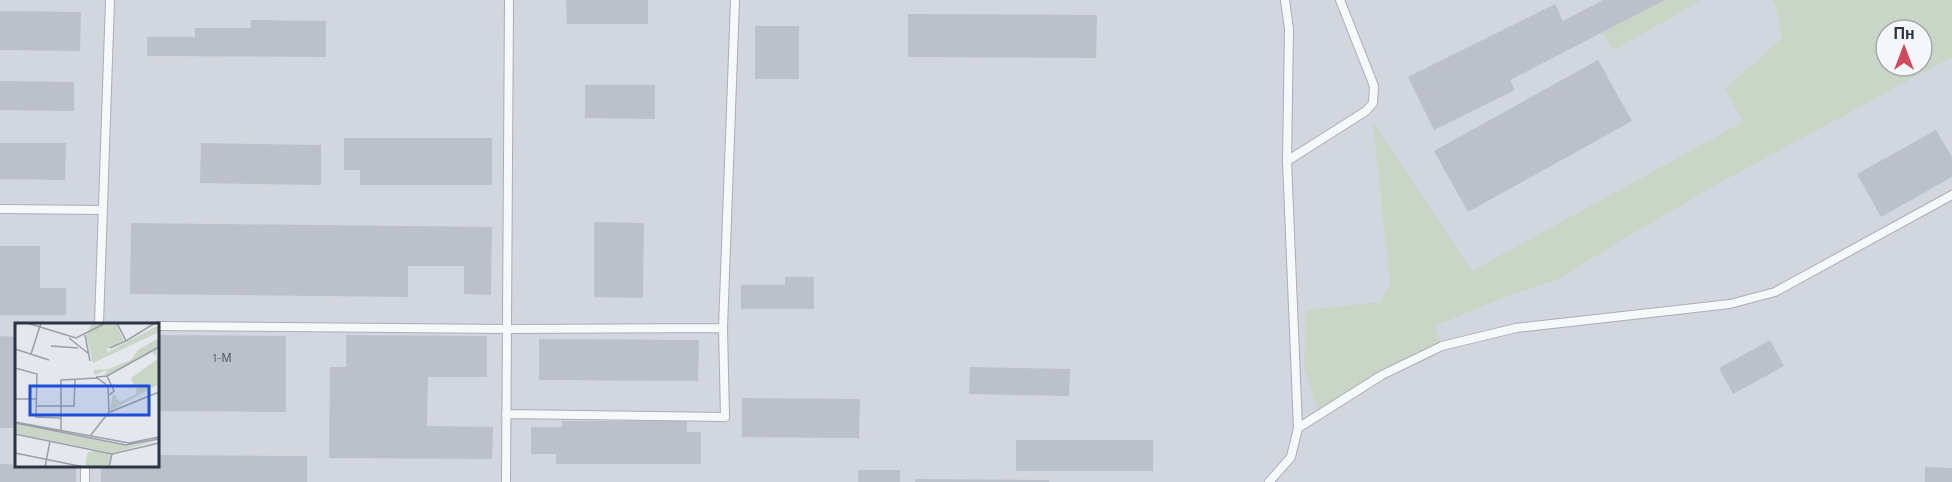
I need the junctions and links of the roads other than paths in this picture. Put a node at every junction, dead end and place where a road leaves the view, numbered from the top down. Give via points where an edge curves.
1 (110, 0) edge
2 (509, 0) edge
3 (735, 0) edge
4 (1284, 0) edge
5 (1340, 0) edge
6 (1287, 161) junction
7 (1952, 195) edge
8 (0, 209) edge
9 (103, 210) junction
10 (99, 323) edge
11 (159, 326) edge
12 (723, 328) junction
13 (507, 329) junction
14 (506, 414) junction
15 (1298, 428) junction
16 (506, 482) edge
17 (1269, 482) edge

1 - 9 lane
2 - 13 lane
3 - 12 lane
4 - 6 lane via 1289,29
5 - 6 lane via 1374,86 1373,103
6 - 15 lane
7 - 15 lane via 1775,292 1730,304 1516,328 1442,346 1382,375
8 - 9 lane
9 - 10 lane
11 - 13 lane
12 - 13 lane
12 - 14 lane via 725,417
13 - 14 lane
14 - 16 lane
15 - 17 lane via 1291,457

